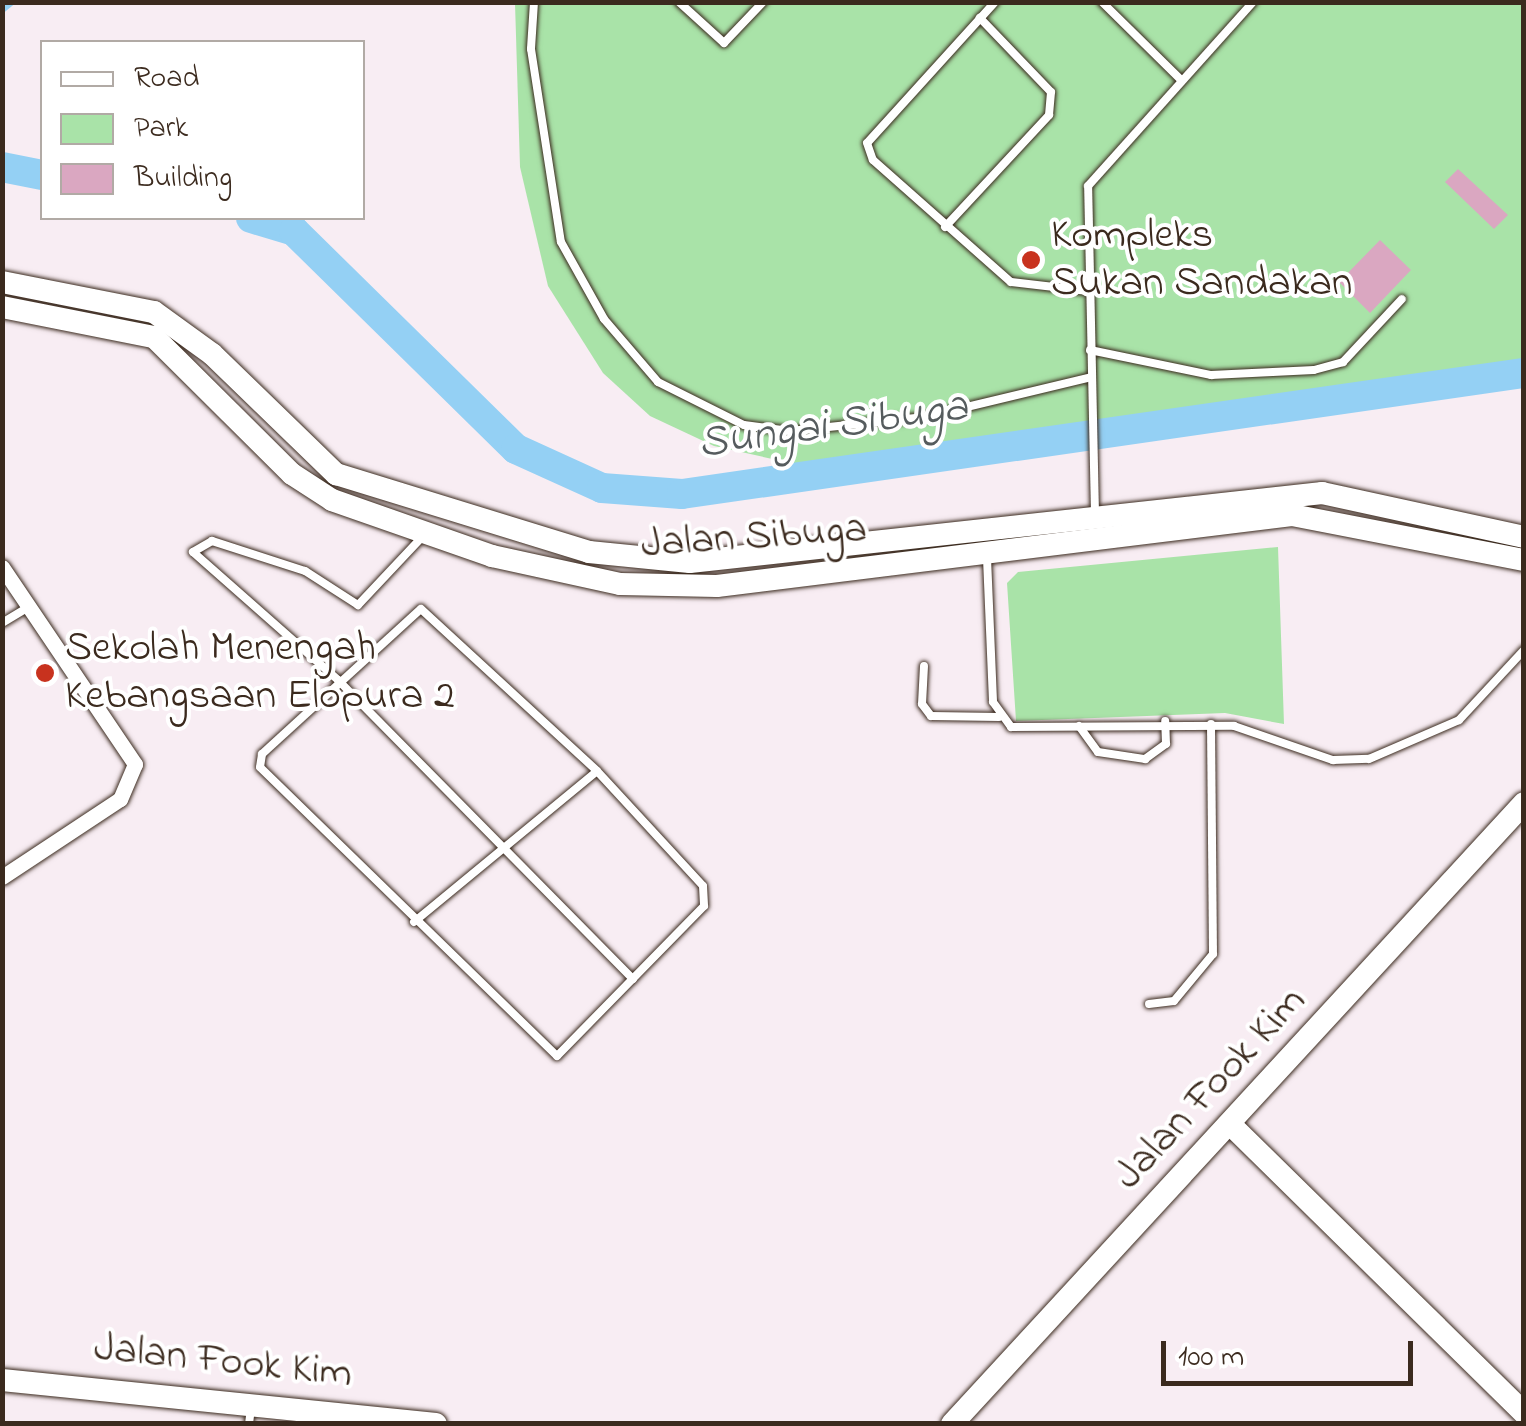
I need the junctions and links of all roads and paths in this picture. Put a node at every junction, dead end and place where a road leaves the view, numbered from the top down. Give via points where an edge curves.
1 (534, 2) edge
2 (679, 2) edge
3 (763, 2) edge
4 (996, 2) edge
5 (1102, 2) edge
6 (1237, 2) edge
7 (1253, 2) edge
8 (1244, 11) junction
9 (980, 18) junction
10 (1181, 80) junction
11 (945, 227) junction
12 (2, 282) edge
13 (1088, 291) junction
14 (1402, 299) dead end
15 (2, 307) edge
16 (1090, 350) junction
17 (1091, 377) junction
18 (1095, 516) junction
19 (426, 532) junction
20 (1524, 536) edge
21 (987, 554) junction
22 (1524, 560) edge
23 (2, 567) edge
24 (29, 607) junction
25 (2, 623) edge
26 (1524, 650) edge
27 (924, 666) dead end
28 (338, 680) junction
29 (998, 717) junction
30 (1165, 721) junction
31 (1211, 724) junction
32 (1080, 726) junction
33 (597, 771) junction
34 (1524, 804) edge
35 (501, 848) junction
36 (2, 877) edge
37 (414, 922) junction
38 (633, 978) junction
39 (1149, 1004) dead end
40 (1231, 1125) junction
41 (2, 1380) edge
42 (226, 1396) junction
43 (252, 1398) junction
44 (1524, 1413) edge
45 (224, 1424) edge
46 (249, 1424) edge
47 (436, 1424) edge
48 (952, 1424) edge

1 - 17 lane via 531,49 560,242 620,342 658,382 744,425 790,432 925,417
2 - 3 lane via 724,43
4 - 9 lane
5 - 10 lane
6 - 8 lane
7 - 8 lane
8 - 10 lane
9 - 11 lane via 1044,81 1049,115
9 - 11 lane via 868,142 873,160
10 - 13 lane via 1088,186
11 - 13 lane via 1011,282
12 - 18 main road, Jalan Sibuga via 154,312 212,354 336,474 589,552 690,562
13 - 16 lane
14 - 16 lane via 1343,362 1314,370 1211,375
15 - 19 main road, Jalan Sibuga via 154,337 304,484
16 - 17 lane
17 - 18 lane
18 - 20 main road, Jalan Sibuga via 1322,494
19 - 21 main road, Jalan Sibuga via 553,572 659,588
19 - 28 lane via 358,605 305,572 212,541 194,546 199,564
21 - 22 main road, Jalan Sibuga via 1292,515
21 - 29 lane
23 - 24 street
24 - 25 lane
24 - 36 street via 127,748 134,777 107,809
26 - 31 lane via 1458,720 1369,759 1333,760
27 - 29 lane via 922,704 931,716
28 - 33 lane via 421,609 431,610
28 - 35 lane
28 - 37 lane via 262,754 260,766
29 - 32 lane via 1011,727
30 - 31 lane
30 - 32 lane
30 - 32 lane via 1166,744 1145,759 1098,752
31 - 39 lane via 1213,954 1174,1001
33 - 35 lane
33 - 38 lane via 691,864 706,898
34 - 40 main road, Jalan Fook Kim
35 - 37 lane
35 - 38 lane
37 - 38 lane via 550,1055
40 - 44 main road
40 - 48 main road, Jalan Fook Kim
41 - 42 main road, Jalan Fook Kim
42 - 43 main road, Jalan Fook Kim
42 - 45 lane
43 - 46 lane
43 - 47 main road, Jalan Fook Kim

